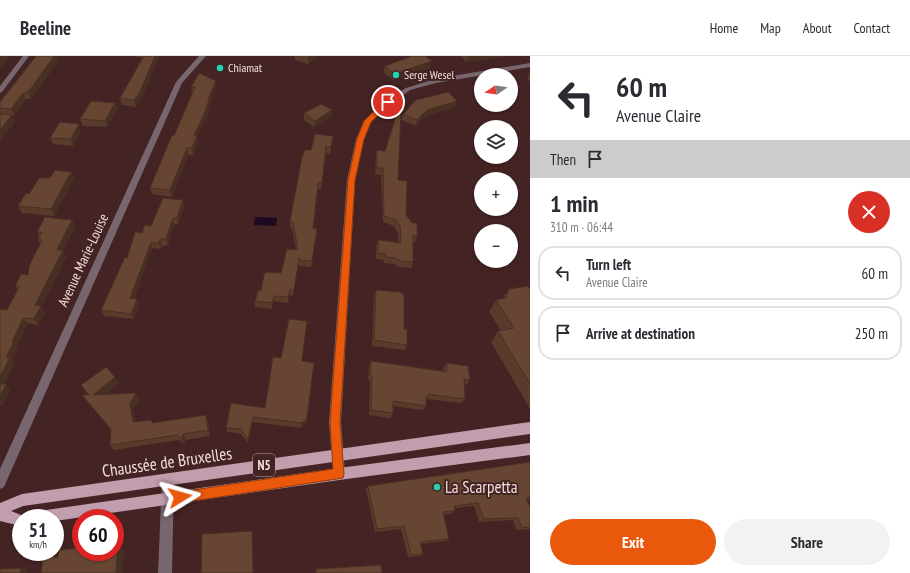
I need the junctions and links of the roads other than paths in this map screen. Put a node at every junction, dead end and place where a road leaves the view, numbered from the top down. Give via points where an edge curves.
1 (26, 56) edge
2 (203, 56) edge
3 (530, 65) edge
4 (0, 91) edge
5 (530, 428) edge
6 (530, 449) edge
7 (336, 455) junction
8 (339, 474) junction
9 (168, 480) junction
10 (0, 483) edge
11 (168, 499) junction
12 (0, 510) edge
13 (64, 514) edge
14 (0, 515) edge
15 (12, 518) edge
16 (165, 573) edge

1 - 4 street
2 - 10 street, Avenue Marie-Louise via 179,82
3 - 7 street via 435,81 408,89 388,102 368,121 360,139 351,180 335,422
5 - 7 main road, Chaussée de Bruxelles / N5
6 - 8 main road, N5
7 - 8 street
7 - 9 main road, Chaussée de Bruxelles / N5
8 - 11 main road, N5
9 - 11 street
9 - 12 main road, Chaussée de Bruxelles / N5 via 22,500
11 - 13 main road, N5
11 - 16 street
14 - 15 main road

